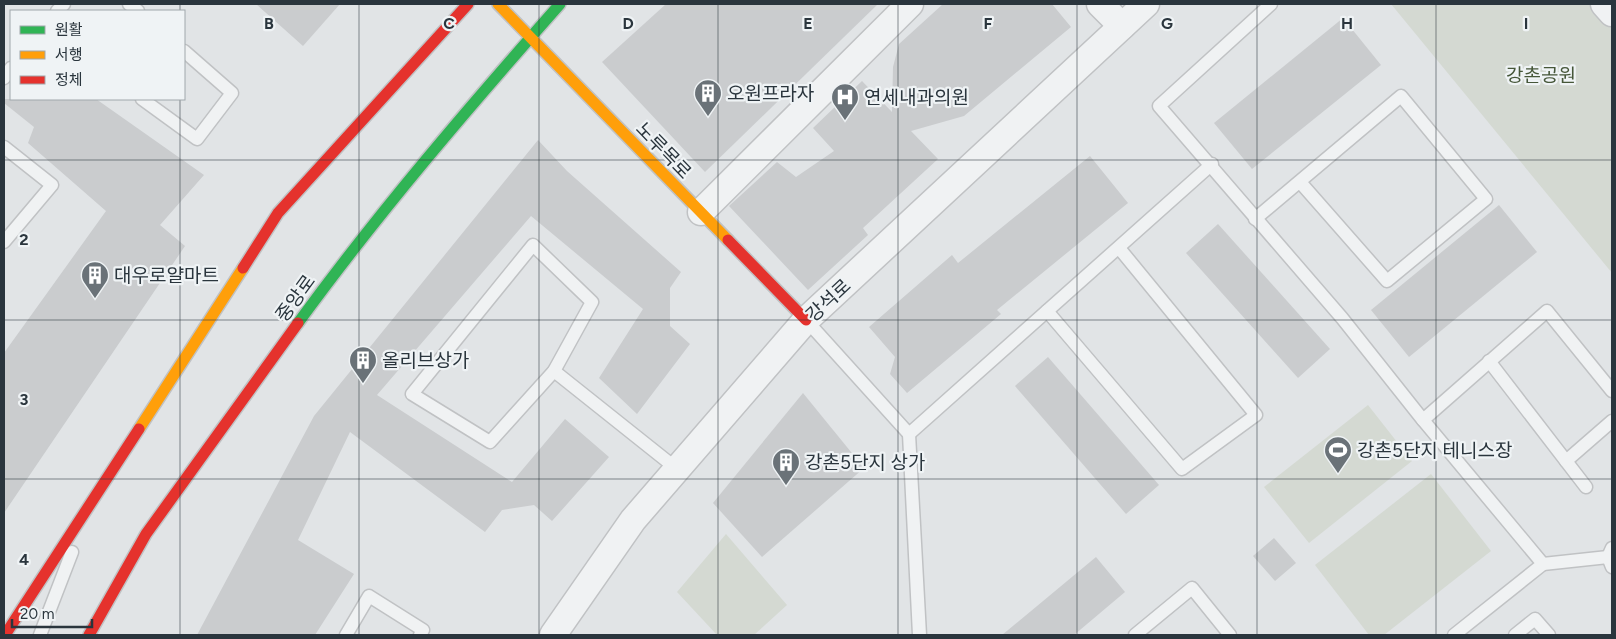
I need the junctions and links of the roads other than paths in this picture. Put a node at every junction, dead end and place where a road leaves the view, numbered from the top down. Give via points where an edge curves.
1 (468, 4) edge
2 (498, 4) edge
3 (560, 4) edge
4 (910, 4) edge
5 (1100, 4) edge
6 (1146, 4) edge
7 (1271, 4) edge
8 (1604, 4) edge
9 (1612, 13) edge
10 (1122, 26) junction
11 (531, 36) junction
12 (185, 52) edge
13 (143, 100) edge
14 (4, 147) edge
15 (1212, 164) junction
16 (1300, 182) junction
17 (700, 212) junction
18 (1255, 219) junction
19 (4, 242) edge
20 (1119, 248) junction
21 (1047, 311) junction
22 (806, 320) junction
23 (1489, 362) junction
24 (554, 371) junction
25 (1612, 390) edge
26 (1423, 420) junction
27 (1612, 421) edge
28 (910, 439) junction
29 (1566, 461) junction
30 (677, 468) junction
31 (1586, 487) dead end
32 (89, 507) junction
33 (1611, 557) edge
34 (1543, 564) junction
35 (1457, 634) edge
36 (5, 635) edge
37 (40, 635) edge
38 (89, 635) edge
39 (346, 635) edge
40 (420, 635) edge
41 (553, 635) edge
42 (919, 635) edge
43 (1135, 635) edge
44 (1230, 635) edge
45 (1515, 635) edge
46 (1548, 635) edge

1 - 32 main road via 278,213
2 - 11 main road, 노루목로
3 - 11 main road, 중앙로
4 - 17 street
5 - 10 street
6 - 10 street, 강석로
7 - 15 lane via 1159,106
8 - 9 street
10 - 22 street, 강석로
11 - 17 main road, 노루목로
11 - 38 main road, 중앙로 via 344,260 146,534
12 - 13 lane via 232,93 197,139
14 - 19 lane via 52,185
15 - 18 lane
15 - 20 lane
16 - 16 lane via 1388,281 1486,199 1400,96
16 - 18 lane
17 - 22 main road, 노루목로
18 - 26 lane via 1342,318
20 - 21 lane
20 - 21 lane via 1256,415 1182,469
21 - 28 lane
22 - 28 lane
22 - 30 street, 강석로
23 - 25 lane via 1546,311
23 - 26 lane
23 - 29 lane
24 - 24 lane via 592,302 533,245 412,394 490,442
24 - 30 lane
26 - 34 lane
27 - 29 lane
28 - 42 lane
29 - 31 lane
30 - 41 street, 강석로 via 633,520
32 - 36 main road
32 - 37 lane
33 - 34 lane
34 - 35 lane
39 - 40 lane via 369,596 423,630
43 - 44 lane via 1192,588
45 - 46 lane via 1535,619

